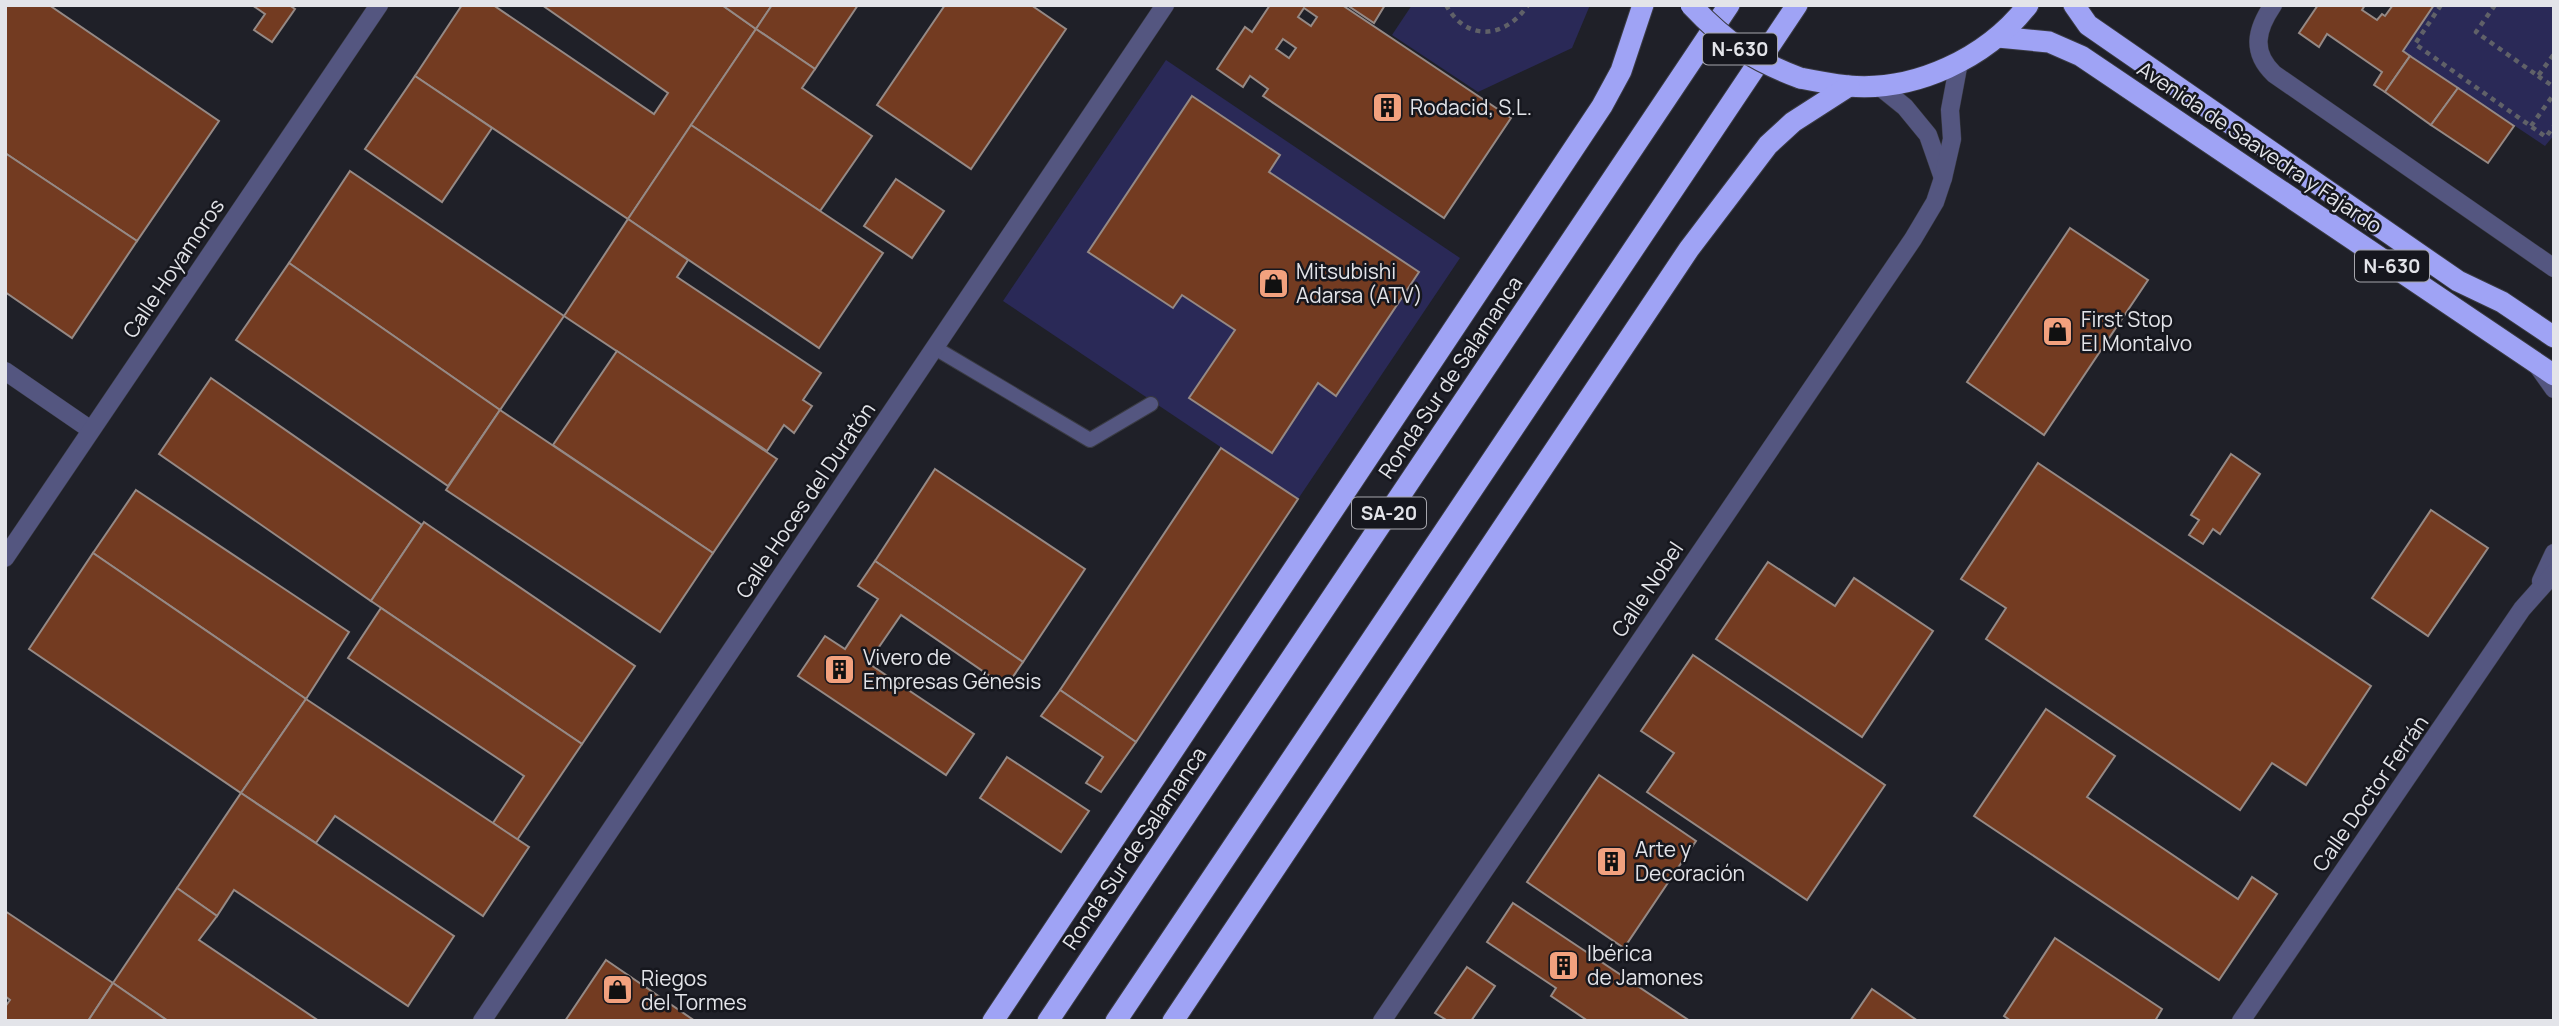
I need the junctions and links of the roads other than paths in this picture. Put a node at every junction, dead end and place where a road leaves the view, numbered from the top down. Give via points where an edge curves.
1 (379, 5) edge
2 (1643, 5) edge
3 (1691, 5) edge
4 (1729, 5) edge
5 (1797, 5) edge
6 (2028, 5) edge
7 (2074, 5) edge
8 (2273, 5) edge
9 (1163, 6) edge
10 (1998, 37) junction
11 (1959, 62) junction
12 (1849, 86) junction
13 (1879, 86) junction
14 (1943, 178) junction
15 (2554, 268) edge
16 (2554, 337) edge
17 (935, 348) junction
18 (2535, 362) junction
19 (5, 372) edge
20 (2554, 375) edge
21 (2554, 389) edge
22 (1151, 404) dead end
23 (91, 430) junction
24 (2554, 553) edge
25 (5, 558) edge
26 (2554, 573) edge
27 (2545, 590) edge
28 (2249, 1018) edge
29 (482, 1021) edge
30 (993, 1021) edge
31 (1048, 1021) edge
32 (1116, 1021) edge
33 (1173, 1021) edge
34 (1382, 1021) edge

1 - 23 street, Calle Hoyamoros
2 - 30 highway via 1620,71 1602,106
3 - 12 highway, N-630, bridge via 1719,35 1766,65 1800,78
4 - 31 highway, Ronda Sur de Salamanca / SA-20
5 - 32 highway, SA-20
6 - 10 highway, N-630
7 - 16 highway, Avenida de Saavedra y Fajardo / N-630 via 2088,25 2458,281 2502,302
8 - 15 street via 2258,35 2263,63 2274,74
9 - 17 street, Calle Hoces del Duratón
10 - 11 highway, N-630
10 - 18 highway, Avenida de Saavedra y Fajardo / N-630 via 2049,42 2081,56
11 - 13 highway, N-630 via 1915,80
11 - 14 street, Calle Nobel via 1950,110 1952,139
12 - 13 highway, N-630
12 - 33 highway via 1793,122 1768,145 1689,249
13 - 14 street via 1905,107 1927,135
14 - 34 street, Calle Nobel via 1913,239
17 - 22 lane via 1090,440
17 - 29 street, Calle Hoces del Duratón
18 - 20 highway, Avenida de Saavedra y Fajardo / N-630
18 - 21 street
19 - 23 street
23 - 25 street, Calle Hoyamoros
24 - 27 street, Calle Doctor Ferrán
26 - 27 street, Calle Doctor Ferrán
27 - 28 street, Calle Doctor Ferrán

